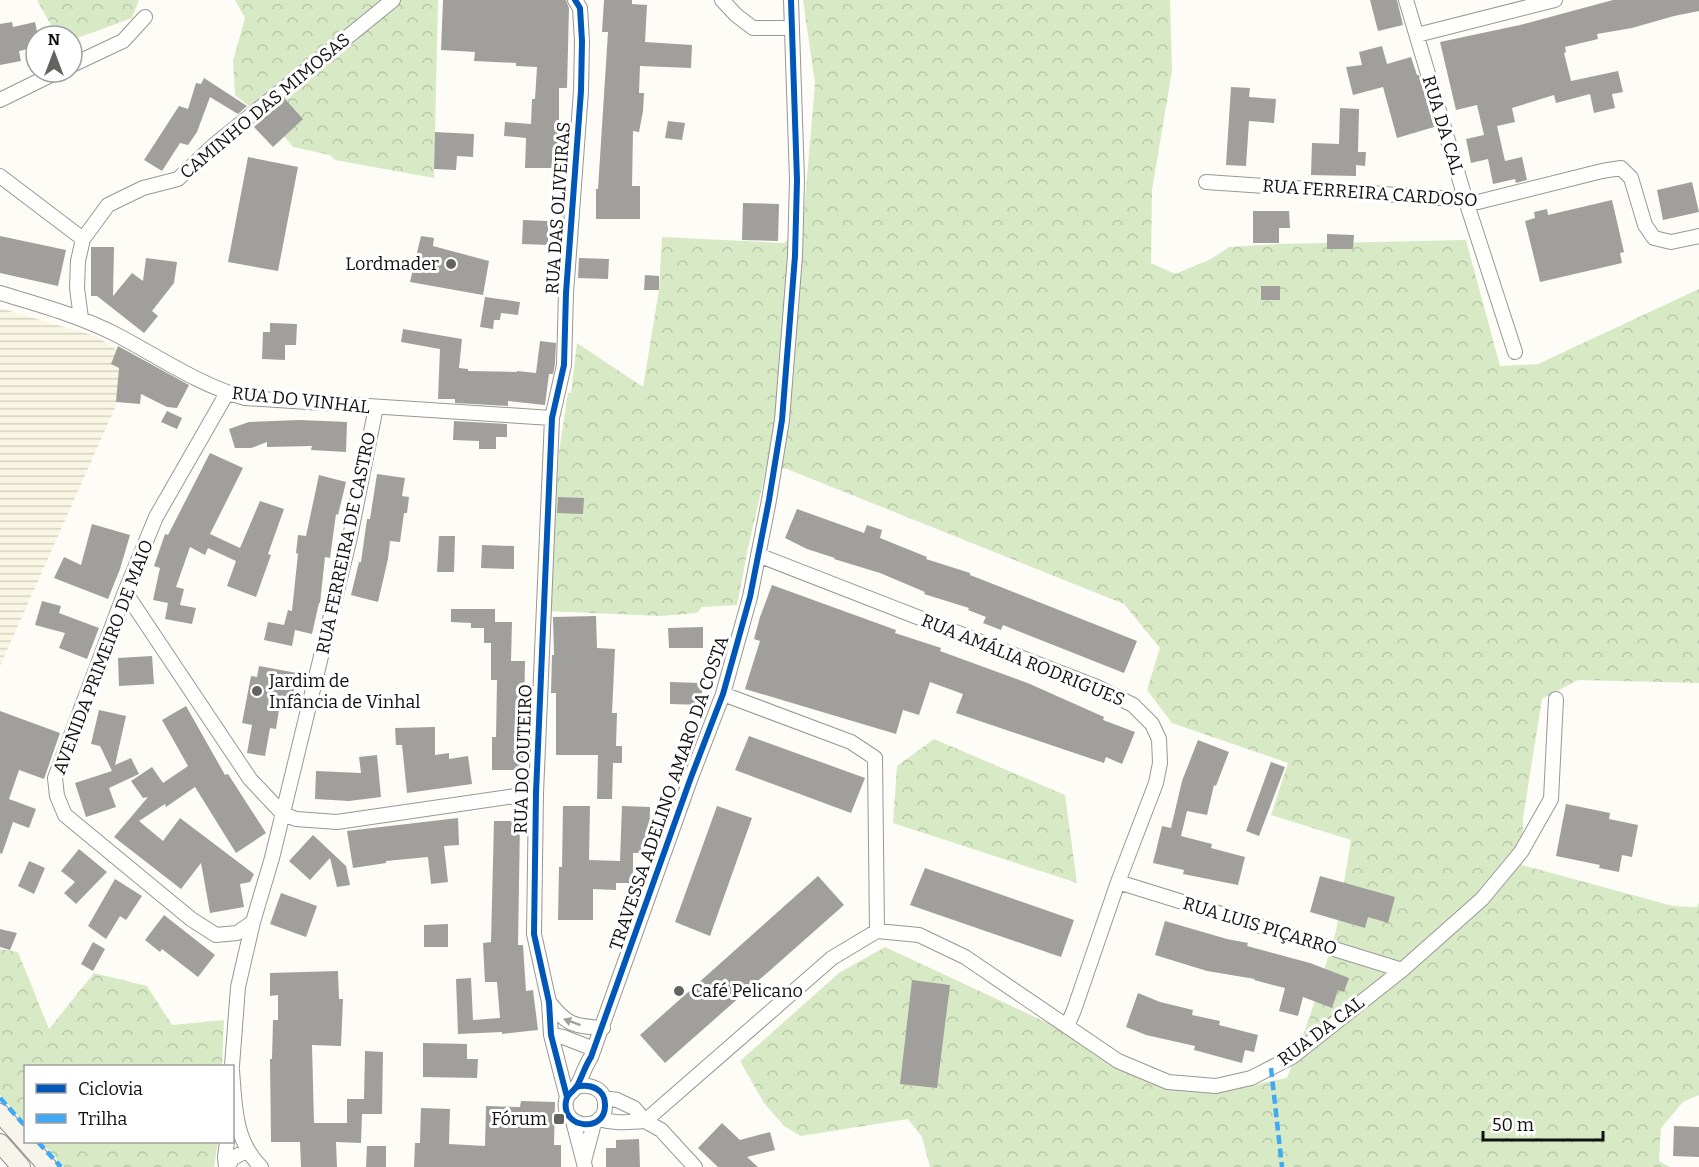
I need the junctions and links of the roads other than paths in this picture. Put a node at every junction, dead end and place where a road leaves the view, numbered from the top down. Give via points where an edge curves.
1 (393, 0) edge
2 (575, 0) edge
3 (722, 0) edge
4 (791, 0) edge
5 (1406, 0) edge
6 (1555, 0) edge
7 (145, 17) dead end
8 (792, 28) junction
9 (1416, 35) junction
10 (84, 59) edge
11 (33, 84) edge
12 (0, 100) edge
13 (0, 176) edge
14 (1206, 182) dead end
15 (1466, 201) junction
16 (1699, 236) edge
17 (83, 239) junction
18 (0, 293) edge
19 (81, 318) junction
20 (1515, 352) dead end
21 (227, 393) junction
22 (376, 407) junction
23 (552, 418) junction
24 (759, 555) junction
25 (125, 592) junction
26 (723, 694) junction
27 (1556, 699) dead end
28 (536, 794) junction
29 (283, 814) junction
30 (1118, 882) junction
31 (253, 922) junction
32 (877, 931) junction
33 (1402, 970) junction
34 (549, 1002) junction
35 (1067, 1026) junction
36 (603, 1028) junction
37 (551, 1035) junction
38 (593, 1053) junction
39 (232, 1065) edge
40 (572, 1092) junction
41 (600, 1093) junction
42 (0, 1113) edge
43 (234, 1121) edge
44 (573, 1121) junction
45 (597, 1121) junction
46 (645, 1121) junction
47 (24, 1140) edge
48 (0, 1143) edge
49 (27, 1143) edge
50 (227, 1143) edge
51 (248, 1150) junction
52 (584, 1164) edge
53 (21, 1167) edge
54 (48, 1167) edge
55 (226, 1167) edge
56 (261, 1167) edge
57 (695, 1167) edge

1 - 17 street, CAMINHO DAS MIMOSAS via 178,179 143,188 108,205
2 - 23 street, RUA DAS OLIVEIRAS via 580,8 581,91 564,366
3 - 8 street via 753,28
4 - 8 street, TRAVESSA ADELINO AMARO DA COSTA
5 - 9 street, RUA DA CAL
6 - 9 street
7 - 10 street via 123,41
8 - 24 street, TRAVESSA ADELINO AMARO DA COSTA via 795,256 782,420
9 - 15 street, RUA DA CAL
11 - 12 street
13 - 17 street
14 - 15 street, RUA FERREIRA CARDOSO
15 - 16 street, RUA FERREIRA CARDOSO via 1478,202 1621,168 1631,178 1645,225 1654,238 1671,243
15 - 20 street, RUA DA CAL
17 - 19 street, CAMINHO DAS MIMOSAS via 78,261
18 - 19 street, RUA DO VINHAL
19 - 21 street, RUA DO VINHAL
21 - 22 street, RUA DO VINHAL via 245,398
21 - 25 street, AVENIDA PRIMEIRO DE MAIO via 156,518
22 - 23 street, RUA DO VINHAL
22 - 29 street, RUA FERREIRA DE CASTRO via 350,537
23 - 28 street, RUA DO OUTEIRO
24 - 26 street, TRAVESSA ADELINO AMARO DA COSTA
24 - 30 street, RUA AMÁLIA RODRIGUES via 1097,687 1133,705 1152,724 1159,739 1160,763
25 - 29 street via 250,779
25 - 31 street, AVENIDA PRIMEIRO DE MAIO via 55,778 57,796 65,815 191,919 216,934 237,933
26 - 32 street via 851,742 874,758
26 - 36 street, TRAVESSA ADELINO AMARO DA COSTA
27 - 33 street, RUA DA CAL via 1551,799 1521,852 1482,899
28 - 29 street via 337,822 296,819
28 - 34 street, RUA DO OUTEIRO via 534,934
29 - 31 street, RUA FERREIRA DE CASTRO
30 - 33 street, RUA LUIS PIÇARRO
30 - 35 street, RUA AMÁLIA RODRIGUES
31 - 39 street, RUA FERREIRA DE CASTRO via 238,987
32 - 35 street, RUA DA CAL via 919,935 965,957
32 - 46 street via 832,958
33 - 35 street, RUA DA CAL via 1292,1058 1251,1078 1215,1086 1167,1082 1118,1061
36 -> 34 street via 562,1019
34 - 37 street, RUA DO OUTEIRO
36 - 38 street, TRAVESSA ADELINO AMARO DA COSTA
37 - 38 street
37 - 40 street, RUA DO OUTEIRO
38 - 40 street, TRAVESSA ADELINO AMARO DA COSTA
38 - 41 street
40 - 41 street via 583,1085
40 - 44 street via 566,1110
41 - 45 street via 605,1111
41 - 46 street via 634,1108
42 - 47 main road
43 - 51 street, RUA FERREIRA DE CASTRO
44 - 45 street via 585,1125
44 - 52 street
45 - 46 street
45 - 52 street
46 - 57 street via 661,1130
48 - 53 main road
49 - 54 main road
50 - 55 street
51 - 55 street
51 - 56 street, RUA FERREIRA DE CASTRO

